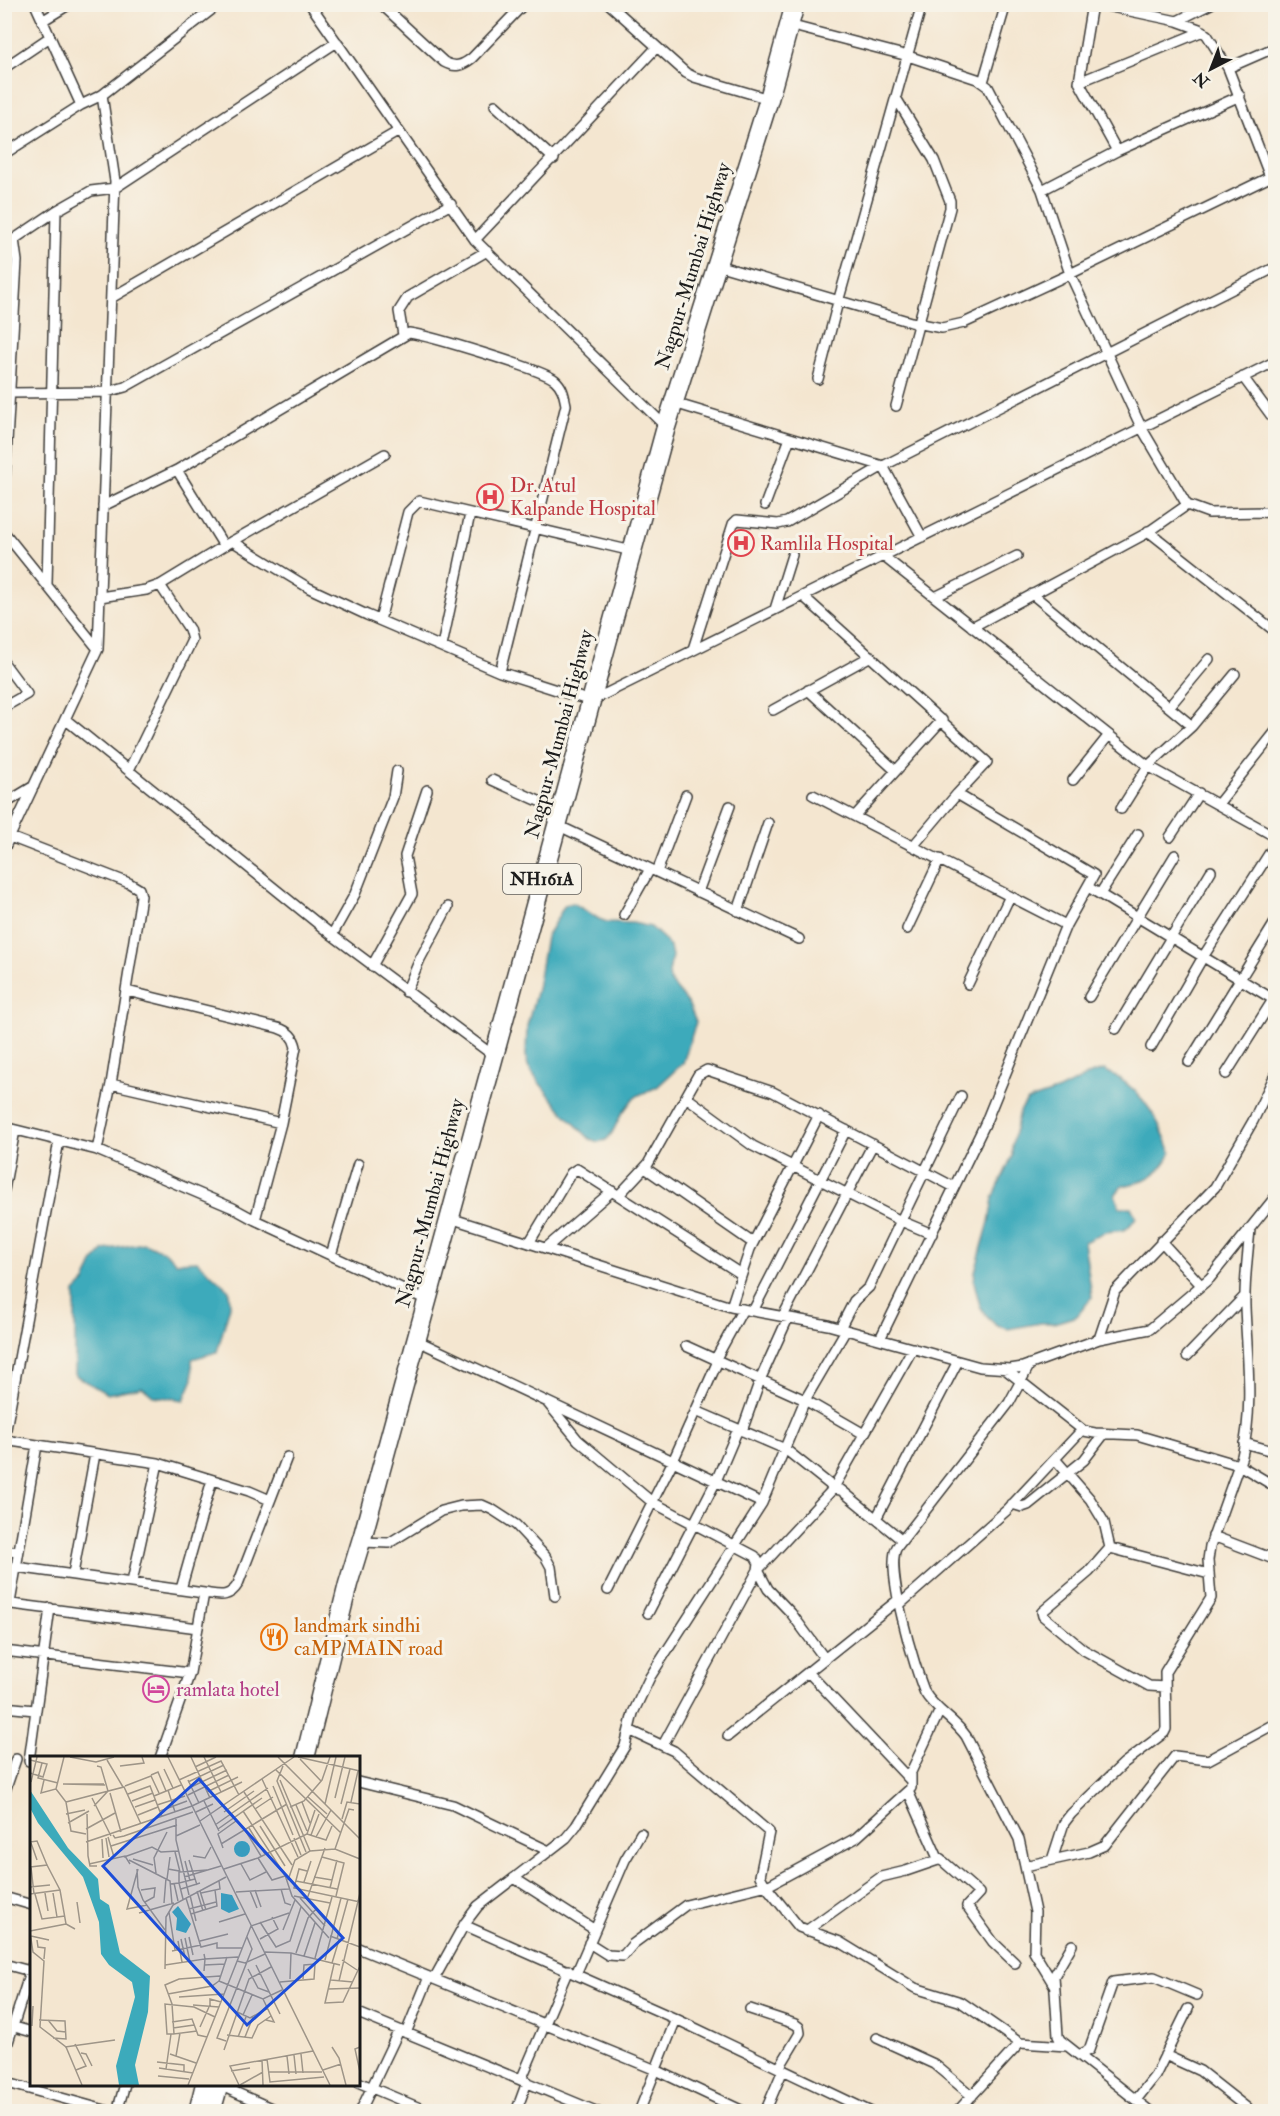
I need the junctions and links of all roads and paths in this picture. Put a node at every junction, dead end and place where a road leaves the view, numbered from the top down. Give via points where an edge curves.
1 (35, 4) edge
2 (70, 4) edge
3 (219, 4) edge
4 (310, 4) edge
5 (381, 4) edge
6 (524, 4) edge
7 (609, 4) edge
8 (795, 4) edge
9 (922, 4) edge
10 (1006, 4) edge
11 (1092, 4) edge
12 (1097, 4) edge
13 (1211, 4) edge
14 (42, 21) junction
15 (1177, 21) junction
16 (789, 25) junction
17 (1203, 31) junction
18 (50, 37) junction
19 (337, 42) junction
20 (1275, 47) edge
21 (656, 48) junction
22 (908, 56) junction
23 (4, 68) edge
24 (1228, 68) junction
25 (983, 82) junction
26 (1079, 82) junction
27 (102, 95) junction
28 (1240, 96) junction
29 (896, 98) junction
30 (769, 99) junction
31 (81, 105) junction
32 (495, 105) dead end
33 (399, 131) junction
34 (1118, 151) junction
35 (4, 154) edge
36 (554, 159) junction
37 (1273, 176) edge
38 (115, 188) junction
39 (1042, 190) junction
40 (451, 204) junction
41 (56, 211) junction
42 (14, 239) junction
43 (475, 240) junction
44 (4, 246) edge
45 (487, 251) junction
46 (717, 265) junction
47 (1275, 267) edge
48 (1070, 274) junction
49 (111, 298) junction
50 (838, 302) junction
51 (917, 323) junction
52 (403, 335) junction
53 (1105, 351) junction
54 (1275, 361) edge
55 (1244, 377) junction
56 (818, 379) dead end
57 (107, 392) junction
58 (10, 393) junction
59 (51, 393) junction
60 (674, 403) junction
61 (896, 406) dead end
62 (1275, 422) edge
63 (666, 427) junction
64 (1141, 427) junction
65 (790, 438) junction
66 (385, 454) dead end
67 (883, 466) junction
68 (177, 470) junction
69 (4, 496) edge
70 (1187, 505) junction
71 (103, 506) junction
72 (765, 506) dead end
73 (470, 513) junction
74 (1275, 514) edge
75 (534, 528) junction
76 (1149, 531) junction
77 (4, 532) edge
78 (922, 537) junction
79 (228, 544) junction
80 (632, 551) junction
81 (792, 555) dead end
82 (883, 556) junction
83 (1017, 556) dead end
84 (47, 584) junction
85 (160, 585) junction
86 (1032, 594) junction
87 (803, 596) junction
88 (100, 597) junction
89 (935, 597) junction
90 (775, 609) junction
91 (380, 620) junction
92 (972, 627) junction
93 (1275, 632) edge
94 (442, 646) junction
95 (98, 649) junction
96 (693, 649) junction
97 (871, 656) junction
98 (1209, 659) dead end
99 (4, 663) edge
100 (500, 672) junction
101 (1235, 674) dead end
102 (808, 690) junction
103 (591, 701) junction
104 (4, 707) edge
105 (1169, 708) junction
106 (773, 710) dead end
107 (65, 719) junction
108 (942, 720) junction
109 (1192, 726) junction
110 (1275, 731) edge
111 (1109, 735) junction
112 (1148, 766) junction
113 (129, 770) junction
114 (397, 771) dead end
115 (896, 771) junction
116 (492, 780) dead end
117 (1073, 780) dead end
118 (34, 786) junction
119 (428, 790) dead end
120 (1199, 793) junction
121 (957, 794) junction
122 (686, 795) dead end
123 (813, 795) dead end
124 (4, 804) edge
125 (1218, 804) junction
126 (730, 806) dead end
127 (1121, 809) dead end
128 (855, 816) junction
129 (559, 818) junction
130 (768, 823) dead end
131 (1273, 832) edge
132 (1138, 834) dead end
133 (10, 837) junction
134 (1170, 837) dead end
135 (1275, 843) edge
136 (914, 845) junction
137 (4, 849) edge
138 (1175, 855) dead end
139 (940, 859) junction
140 (654, 870) junction
141 (1211, 871) dead end
142 (1088, 887) junction
143 (698, 892) junction
144 (1100, 894) junction
145 (1010, 896) junction
146 (448, 907) dead end
147 (738, 910) junction
148 (624, 915) dead end
149 (1137, 917) junction
150 (1275, 921) edge
151 (1066, 925) junction
152 (907, 929) dead end
153 (332, 935) junction
154 (1171, 937) junction
155 (799, 939) dead end
156 (1203, 957) junction
157 (372, 966) junction
158 (1239, 979) junction
159 (968, 984) dead end
160 (127, 991) junction
161 (406, 992) junction
162 (1089, 997) dead end
163 (1274, 998) edge
164 (1116, 1029) dead end
165 (1151, 1047) dead end
166 (494, 1056) junction
167 (1188, 1062) dead end
168 (1275, 1073) edge
169 (1227, 1074) dead end
170 (111, 1084) junction
171 (961, 1096) dead end
172 (686, 1097) junction
173 (1271, 1097) edge
174 (819, 1115) junction
175 (281, 1123) junction
176 (4, 1127) edge
177 (15, 1130) junction
178 (846, 1130) junction
179 (59, 1141) junction
180 (873, 1144) junction
181 (98, 1150) junction
182 (358, 1164) dead end
183 (793, 1166) junction
184 (645, 1168) junction
185 (925, 1171) junction
186 (820, 1180) junction
187 (954, 1187) junction
188 (4, 1190) edge
189 (616, 1193) junction
190 (847, 1194) junction
191 (1275, 1196) edge
192 (450, 1218) junction
193 (255, 1220) junction
194 (901, 1221) junction
195 (1250, 1228) junction
196 (932, 1234) junction
197 (1161, 1241) junction
198 (529, 1243) junction
199 (753, 1243) junction
200 (546, 1248) junction
201 (331, 1256) junction
202 (741, 1274) junction
203 (1201, 1285) junction
204 (1245, 1296) junction
205 (427, 1300) junction
206 (731, 1307) junction
207 (748, 1310) junction
208 (785, 1317) junction
209 (843, 1329) junction
210 (880, 1339) junction
211 (1099, 1339) junction
212 (416, 1340) junction
213 (686, 1346) dead end
214 (914, 1348) junction
215 (1187, 1356) dead end
216 (717, 1360) junction
217 (958, 1361) junction
218 (1030, 1364) junction
219 (1005, 1369) junction
220 (760, 1380) junction
221 (1020, 1382) junction
222 (805, 1400) junction
223 (546, 1401) junction
224 (696, 1411) junction
225 (740, 1430) junction
226 (1082, 1430) junction
227 (864, 1434) junction
228 (1104, 1434) junction
229 (1244, 1443) junction
230 (37, 1445) junction
231 (784, 1449) junction
232 (1275, 1452) edge
233 (95, 1454) junction
234 (286, 1457) dead end
235 (1055, 1459) junction
236 (673, 1461) junction
237 (158, 1463) junction
238 (1239, 1465) junction
239 (1068, 1473) junction
240 (212, 1479) junction
241 (716, 1481) junction
242 (1275, 1487) edge
243 (833, 1489) junction
244 (270, 1500) junction
245 (652, 1502) junction
246 (762, 1503) junction
247 (1012, 1504) junction
248 (876, 1519) junction
249 (695, 1523) junction
250 (1213, 1536) junction
251 (902, 1540) junction
252 (361, 1542) junction
253 (735, 1545) junction
254 (1110, 1548) junction
255 (4, 1550) edge
256 (18, 1552) junction
257 (1275, 1560) edge
258 (16, 1567) junction
259 (758, 1570) junction
260 (73, 1574) junction
261 (1209, 1574) junction
262 (132, 1582) junction
263 (181, 1589) junction
264 (608, 1590) dead end
265 (204, 1593) junction
266 (555, 1596) dead end
267 (8, 1603) edge
268 (899, 1603) junction
269 (50, 1608) junction
270 (648, 1613) dead end
271 (198, 1628) junction
272 (4, 1651) edge
273 (43, 1655) junction
274 (825, 1659) junction
275 (808, 1672) junction
276 (190, 1673) junction
277 (1165, 1687) junction
278 (4, 1707) edge
279 (35, 1710) junction
280 (940, 1710) junction
281 (1275, 1723) edge
282 (629, 1730) junction
283 (728, 1736) dead end
284 (663, 1745) junction
285 (30, 1756) edge
286 (161, 1756) edge
287 (305, 1756) edge
288 (4, 1758) edge
289 (16, 1759) junction
290 (30, 1761) edge
291 (911, 1781) junction
292 (360, 1782) edge
293 (908, 1791) junction
294 (4, 1794) edge
295 (641, 1833) dead end
296 (549, 1851) junction
297 (940, 1859) junction
298 (1052, 1860) junction
299 (1025, 1866) junction
300 (514, 1878) junction
301 (765, 1885) junction
302 (4, 1897) edge
303 (30, 1904) edge
304 (464, 1925) junction
305 (595, 1930) junction
306 (807, 1931) junction
307 (589, 1943) junction
308 (1072, 1945) dead end
309 (360, 1949) edge
310 (1015, 1963) dead end
311 (4, 1964) edge
312 (572, 1972) junction
313 (30, 1973) edge
314 (432, 1978) junction
315 (1054, 1985) junction
316 (1197, 1995) dead end
317 (750, 2009) dead end
318 (1188, 2009) dead end
319 (360, 2014) edge
320 (676, 2019) junction
321 (9, 2025) edge
322 (544, 2025) junction
323 (30, 2031) edge
324 (402, 2031) junction
325 (877, 2037) dead end
326 (1020, 2043) junction
327 (1067, 2046) junction
328 (4, 2055) edge
329 (1079, 2055) junction
330 (1165, 2055) junction
331 (781, 2069) junction
332 (656, 2070) junction
333 (524, 2081) junction
334 (4, 2082) edge
335 (360, 2083) edge
336 (125, 2086) edge
337 (213, 2086) edge
338 (214, 2086) edge
339 (216, 2086) edge
340 (372, 2087) junction
341 (972, 2096) junction
342 (1138, 2101) junction
343 (1247, 2108) dead end
344 (112, 2112) edge
345 (117, 2112) edge
346 (198, 2112) edge
347 (211, 2112) edge
348 (280, 2112) edge
349 (360, 2112) edge
350 (429, 2112) edge
351 (516, 2112) edge
352 (598, 2112) edge
353 (639, 2112) edge
354 (745, 2112) edge
355 (765, 2112) edge
356 (871, 2112) edge
357 (957, 2112) edge
358 (1132, 2112) edge
359 (1151, 2112) edge

1 - 14 street
2 - 14 street
3 - 27 street
4 - 19 street
5 - 6 street via 451,66 472,58
7 - 21 street
8 - 16 highway, Nagpur-Mumbai Highway / NH161A
9 - 22 street
10 - 25 street
11 - 26 street
12 - 15 street
13 - 15 street
14 - 18 street
15 - 17 street
16 - 22 street
16 - 30 highway, Nagpur-Mumbai Highway / NH161A
17 - 24 street
17 - 26 street
18 - 23 street
18 - 31 street
19 - 33 street
19 - 38 street
20 - 24 street
21 - 30 street via 694,77
21 - 36 street
22 - 25 street
22 - 29 street
24 - 28 street
25 - 39 street
26 - 34 street
27 - 31 street
27 - 38 street
28 - 34 street
28 - 37 street
29 - 50 street
29 - 51 street via 930,153 950,201
30 - 46 highway, Nagpur-Mumbai Highway / NH161A
31 - 35 street
32 - 36 street
33 - 40 street
33 - 49 street
34 - 39 street
36 - 43 street
37 - 48 street
38 - 41 street via 91,191
38 - 49 street
39 - 48 street
40 - 43 street
40 - 57 street via 125,387
41 - 42 street
41 - 59 street
42 - 44 street
42 - 58 street via 17,261
43 - 45 street
45 - 52 street via 408,297 399,311
45 - 63 street
46 - 50 street
46 - 60 highway, Nagpur-Mumbai Highway / NH161A
47 - 53 street
48 - 51 street via 958,326 942,328
48 - 53 street
49 - 57 street
50 - 51 street
50 - 56 street
51 - 61 street
52 - 68 street
52 - 75 street via 414,334 498,358 553,378 563,388 566,405
53 - 64 street
53 - 67 street
54 - 55 street
55 - 62 street
55 - 64 street
57 - 59 street
57 - 71 street
58 - 59 street
58 - 69 street
59 - 84 street
60 - 63 highway, Nagpur-Mumbai Highway / NH161A
60 - 65 street
63 - 80 highway, Nagpur-Mumbai Highway / NH161A
64 - 70 street
64 - 78 street
65 - 67 street
65 - 72 street
66 - 79 street
67 - 78 street
67 - 96 street via 784,524 740,519 734,522
68 - 71 street
68 - 79 street
70 - 74 street via 1209,513
70 - 76 street
71 - 88 street
73 - 75 street
73 - 91 street via 419,501 411,507
73 - 94 street
75 - 80 street
75 - 100 street
76 - 86 street
76 - 93 street
77 - 84 street
78 - 82 street
79 - 85 street
79 - 91 street via 309,588
80 - 103 highway, Nagpur-Mumbai Highway / NH161A
81 - 90 street
82 - 87 street
82 - 89 street
83 - 89 street
84 - 95 street
85 - 88 street
85 - 113 street via 192,640
86 - 92 street
86 - 105 street
87 - 90 street
87 - 97 street
88 - 95 street
89 - 92 street
90 - 96 street
91 - 94 street
92 - 111 street
94 - 100 street
95 - 107 street
96 - 103 street
97 - 102 street
97 - 108 street
98 - 105 street
99 - 104 street via 27,694
100 - 103 street
101 - 109 street
102 - 106 street
102 - 115 street
103 - 129 highway, Nagpur-Mumbai Highway / NH161A
105 - 109 street
107 - 113 street
107 - 118 street
108 - 115 street
108 - 121 street via 987,762
109 - 112 street
110 - 125 street
111 - 112 street
111 - 117 street
112 - 120 street
112 - 127 street
113 - 153 street
114 - 153 street via 393,797 356,894
115 - 128 street
116 - 129 street
118 - 124 street
118 - 133 street
119 - 157 street via 405,852 412,894
120 - 125 street
120 - 134 street
121 - 136 street
121 - 142 street via 1094,875
122 - 140 street
123 - 128 street
125 - 131 street
126 - 143 street
128 - 136 street
129 - 140 street
129 - 166 highway, Nagpur-Mumbai Highway / NH161A
130 - 147 street
132 - 144 street
133 - 137 street
133 - 160 street via 139,889
135 - 156 street
136 - 139 street
138 - 149 street
139 - 145 street
139 - 152 street
140 - 143 street
140 - 148 street
141 - 154 street
142 - 144 street
142 - 151 street
143 - 147 street
144 - 149 street
145 - 151 street
145 - 159 street
146 - 161 street
147 - 155 street
149 - 154 street
149 - 162 street
150 - 158 street
151 - 187 street via 985,1124
153 - 157 street
154 - 156 street
154 - 164 street
156 - 158 street
156 - 165 street
157 - 161 street
158 - 163 street
158 - 167 street
160 - 170 street
160 - 175 street via 278,1028 291,1035 296,1047
161 - 166 street
163 - 169 street
166 - 192 highway, Nagpur-Mumbai Highway / NH161A
168 - 173 street
170 - 175 street
170 - 181 street
171 - 185 street
172 - 174 street via 700,1072 706,1070 767,1089
172 - 183 street via 753,1146
172 - 184 street
173 - 197 street via 1215,1187
174 - 178 street
174 - 183 street
175 - 193 street
176 - 177 street
177 - 179 street
177 - 188 street
178 - 180 street
178 - 186 street
179 - 181 street
179 - 230 street via 4,1440
180 - 185 street
180 - 190 street
181 - 193 street
182 - 201 street
183 - 186 street
183 - 199 street
184 - 189 street
184 - 199 street
185 - 187 street
185 - 194 street
186 - 190 street
186 - 207 street
187 - 196 street
189 - 198 street via 580,1170 573,1171
189 - 200 street
189 - 202 street
190 - 194 street
190 - 208 street
191 - 195 street
192 - 198 street
192 - 205 highway, Nagpur-Mumbai Highway / NH161A
193 - 201 street
194 - 196 street
194 - 209 street via 870,1287 854,1301
195 - 203 street
195 - 204 street
196 - 210 street
197 - 203 street
197 - 211 street via 1115,1292
198 - 200 street
199 - 202 street
200 - 206 street
201 - 205 street
202 - 206 street
203 - 211 street via 1150,1329
204 - 215 street
204 - 229 street via 1250,1386
205 - 212 highway, Nagpur-Mumbai Highway / NH161A
206 - 207 street
207 - 208 street
207 - 216 street
208 - 209 street
208 - 220 street
209 - 210 street
209 - 222 street
210 - 214 street
211 - 218 street
212 - 223 street
212 - 252 highway, Nagpur-Mumbai Highway / NH161A
213 - 216 street
214 - 217 street
214 - 227 street
216 - 220 street
216 - 224 street
217 - 219 street
217 - 248 street
218 - 219 street
218 - 221 street
219 - 221 street
220 - 222 street
220 - 225 street
221 - 226 street
221 - 251 street
222 - 227 street
222 - 231 street
223 - 236 street
223 - 245 street via 578,1440
224 - 225 street
224 - 236 street
225 - 231 street
225 - 241 street
226 - 228 street
226 - 235 street
227 - 243 street
228 - 238 street via 1137,1436
228 - 239 street via 1086,1458
229 - 232 street
229 - 238 street
230 - 233 street
230 - 256 street
231 - 243 street
231 - 246 street
233 - 237 street
233 - 260 street
234 - 244 street
235 - 239 street
235 - 247 street
236 - 241 street
236 - 245 street
237 - 240 street
237 - 262 street
238 - 242 street
238 - 250 street
239 - 247 street via 1028,1505
239 - 254 street via 1104,1522
240 - 244 street
240 - 263 street
241 - 246 street
241 - 249 street
243 - 248 street via 841,1490
243 - 259 street
244 - 265 street via 234,1590 225,1595
245 - 249 street
245 - 264 street
246 - 253 street
247 - 268 street
248 - 251 street
249 - 253 street
249 - 270 street
250 - 257 street
250 - 261 street
251 - 268 street via 893,1561
252 - 266 street via 389,1544 441,1511 482,1505 516,1525 545,1556 551,1567
252 - 287 highway, Nagpur-Mumbai Highway / NH161A
253 - 259 street via 758,1559
253 - 282 street via 650,1677 634,1709
254 - 261 street
254 - 277 street via 1092,1569 1043,1609 1043,1616 1084,1650 1149,1686
255 - 256 street
256 - 258 street
258 - 260 street
258 - 267 street
259 - 274 street via 768,1589
259 - 284 street
260 - 262 street
261 - 277 street via 1211,1598 1166,1670
262 - 263 street
263 - 265 street
265 - 271 street
267 - 269 street
268 - 274 street
268 - 280 street via 922,1687
269 - 271 street
269 - 273 street
271 - 276 street
272 - 273 street
273 - 276 street
273 - 279 street
274 - 275 street
275 - 283 street
275 - 291 street
276 - 286 street
277 - 298 street via 1164,1733 1124,1763 1071,1814 1064,1823
278 - 279 street
279 - 285 street
280 - 291 street via 911,1772
280 - 299 street via 966,1736 1018,1834
281 - 298 street via 1208,1760 1175,1756 1105,1845
282 - 284 street
282 - 296 street via 625,1746 576,1826
284 - 301 street via 769,1833 760,1876
288 - 289 street
289 - 290 street
289 - 294 street
291 - 293 street
292 - 296 street via 453,1805
293 - 297 street
293 - 301 street via 856,1838
295 - 305 street via 627,1855
296 - 300 street
297 - 306 street via 881,1877
297 - 310 street via 979,1893 967,1906 993,1942
298 - 299 street
299 - 315 street via 1035,1912 1034,1953
300 - 304 street via 478,1906
300 - 305 street
301 - 306 street via 795,1924
301 - 307 street via 686,1905 633,1944 623,1956 608,1955
302 - 303 street
304 - 312 street
304 - 314 street
305 - 307 street
306 - 326 street via 844,1944 915,1988 961,2002
307 - 312 street
308 - 315 street via 1056,1970
309 - 314 street
311 - 313 street
312 - 320 street
312 - 322 street
313 - 321 street
314 - 322 street
314 - 324 street
315 - 327 street via 1057,2032
316 - 329 street via 1154,1977 1113,1982 1089,2050
317 - 331 street via 799,2027 800,2033
318 - 330 street
319 - 324 street
320 - 331 street
320 - 332 street
321 - 323 street
321 - 328 street
322 - 332 street
322 - 333 street
324 - 333 street
324 - 340 street
325 - 341 street via 934,2064
326 - 327 street
326 - 341 street
327 - 329 street
329 - 342 street
330 - 342 street
330 - 343 street via 1200,2071
331 - 355 street
331 - 356 street
332 - 353 street
332 - 354 street
333 - 351 street
333 - 352 street
334 - 344 street
335 - 340 street
336 - 345 street
337 - 346 highway
338 - 347 highway
339 - 348 street
340 - 349 street
340 - 350 street
341 - 357 street
342 - 358 street
342 - 359 street

